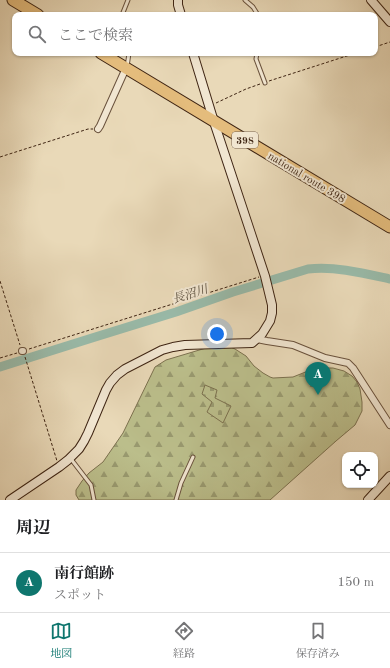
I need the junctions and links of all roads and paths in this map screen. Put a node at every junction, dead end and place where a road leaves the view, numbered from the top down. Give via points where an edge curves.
1 (13, 0) edge
2 (128, 0) edge
3 (178, 0) edge
4 (245, 0) edge
5 (371, 0) edge
6 (33, 12) edge
7 (123, 12) edge
8 (180, 12) edge
9 (256, 12) edge
10 (390, 22) edge
11 (390, 42) edge
12 (378, 46) edge
13 (106, 56) edge
14 (129, 56) edge
15 (194, 56) edge
16 (256, 56) edge
17 (347, 56) edge
18 (126, 68) junction
19 (265, 83) junction
20 (209, 106) junction
21 (214, 122) junction
22 (98, 129) joint
23 (0, 157) edge
24 (390, 227) edge
25 (265, 276) junction
26 (0, 281) edge
27 (258, 339) junction
28 (23, 351) junction
29 (0, 358) edge
30 (390, 425) edge
31 (71, 458) junction
32 (193, 458) dead end
33 (59, 467) junction
34 (390, 476) edge
35 (10, 500) edge
36 (94, 500) edge
37 (176, 500) edge
38 (368, 500) edge

1 - 6 highway
2 - 7 lane
3 - 8 street
4 - 9 lane
5 - 10 street
11 - 12 path
13 - 18 highway, national route 398 / 398
14 - 18 lane
15 - 20 street
16 - 19 lane
17 - 19 path
18 - 21 highway, national route 398 / 398
18 - 22 street
19 - 20 path
20 - 21 street
21 - 24 highway, national route 398 / 398
21 - 25 street
22 - 23 path via 88,129
25 - 27 street via 272,313 270,321
25 - 28 path
26 - 28 path
27 - 30 street via 293,345 325,358 348,363
27 - 31 street via 244,344 173,347 125,369 110,383 84,441
28 - 29 path
28 - 33 path
31 - 33 street
31 - 36 lane via 91,485
32 - 37 lane
33 - 35 street
34 - 38 street

